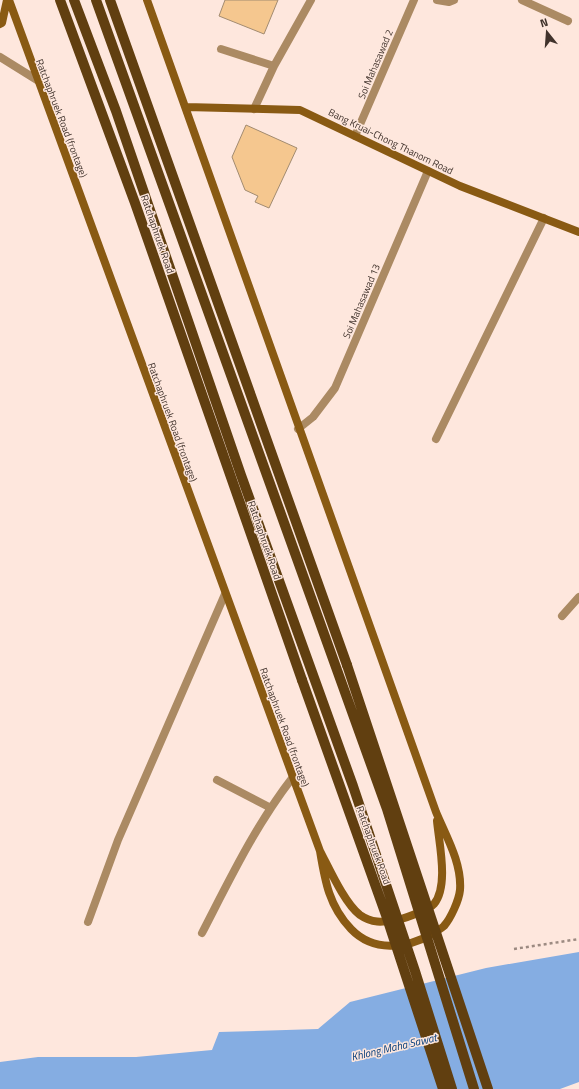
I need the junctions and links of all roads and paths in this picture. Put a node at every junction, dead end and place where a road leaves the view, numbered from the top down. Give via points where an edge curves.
1 (8, 0) edge
2 (60, 0) edge
3 (74, 0) edge
4 (96, 0) edge
5 (110, 0) edge
6 (147, 0) edge
7 (311, 0) edge
8 (414, 0) edge
9 (436, 0) edge
10 (454, 0) edge
11 (522, 0) edge
12 (568, 21) dead end
13 (0, 24) edge
14 (221, 49) dead end
15 (0, 57) edge
16 (274, 66) junction
17 (37, 80) junction
18 (186, 107) junction
19 (254, 109) junction
20 (355, 136) junction
21 (428, 171) junction
22 (544, 218) junction
23 (579, 232) edge
24 (298, 429) junction
25 (436, 439) dead end
26 (225, 594) junction
27 (579, 597) edge
28 (562, 616) dead end
29 (292, 777) junction
30 (217, 780) dead end
31 (270, 807) junction
32 (436, 812) junction
33 (320, 851) junction
34 (88, 922) dead end
35 (202, 933) dead end
36 (579, 939) edge
37 (514, 949) dead end
38 (443, 1089) edge
39 (452, 1089) edge
40 (474, 1089) edge
41 (488, 1089) edge

1 - 13 main road
1 - 17 main road, Ratchaphruek Road (frontage)
2 - 38 main road, Ratchaphruek Road, bridge via 135,203 386,915
3 - 39 main road, bridge via 116,111 241,475 352,786
4 - 40 main road, bridge via 387,809
5 - 41 main road, bridge via 347,665
6 - 18 main road, Ratchaphruek Road (frontage)
7 - 16 street
8 - 20 street, Soi Mahasawad 2
9 - 10 street
11 - 12 street
14 - 16 street
15 - 17 street
16 - 19 street
17 - 26 main road, Ratchaphruek Road (frontage)
18 - 19 main road, Bang Kruai-Chong Thanom Road
18 - 24 main road, Ratchaphruek Road (frontage)
19 - 20 main road, Bang Kruai-Chong Thanom Road via 300,110
20 - 21 main road, Bang Kruai-Chong Thanom Road
21 - 22 main road, Bang Kruai-Chong Thanom Road
21 - 24 street, Soi Mahasawad 13 via 335,388 313,417
22 - 23 main road, Bang Kruai-Chong Thanom Road
22 - 25 street
24 - 32 main road, Ratchaphruek Road (frontage)
26 - 29 main road, Ratchaphruek Road (frontage)
26 - 34 street via 118,840
27 - 28 street
29 - 31 street
29 - 33 main road, Ratchaphruek Road (frontage)
30 - 31 street
31 - 35 street
32 - 33 main road, Ratchaphruek Road (frontage) via 442,870 440,892 433,905 405,918 375,923 359,915 342,893
32 - 33 main road, Ratchaphruek Road (frontage) via 458,866 460,890 444,926 419,942 390,947 371,943 351,929 336,908 326,886
36 - 37 path

